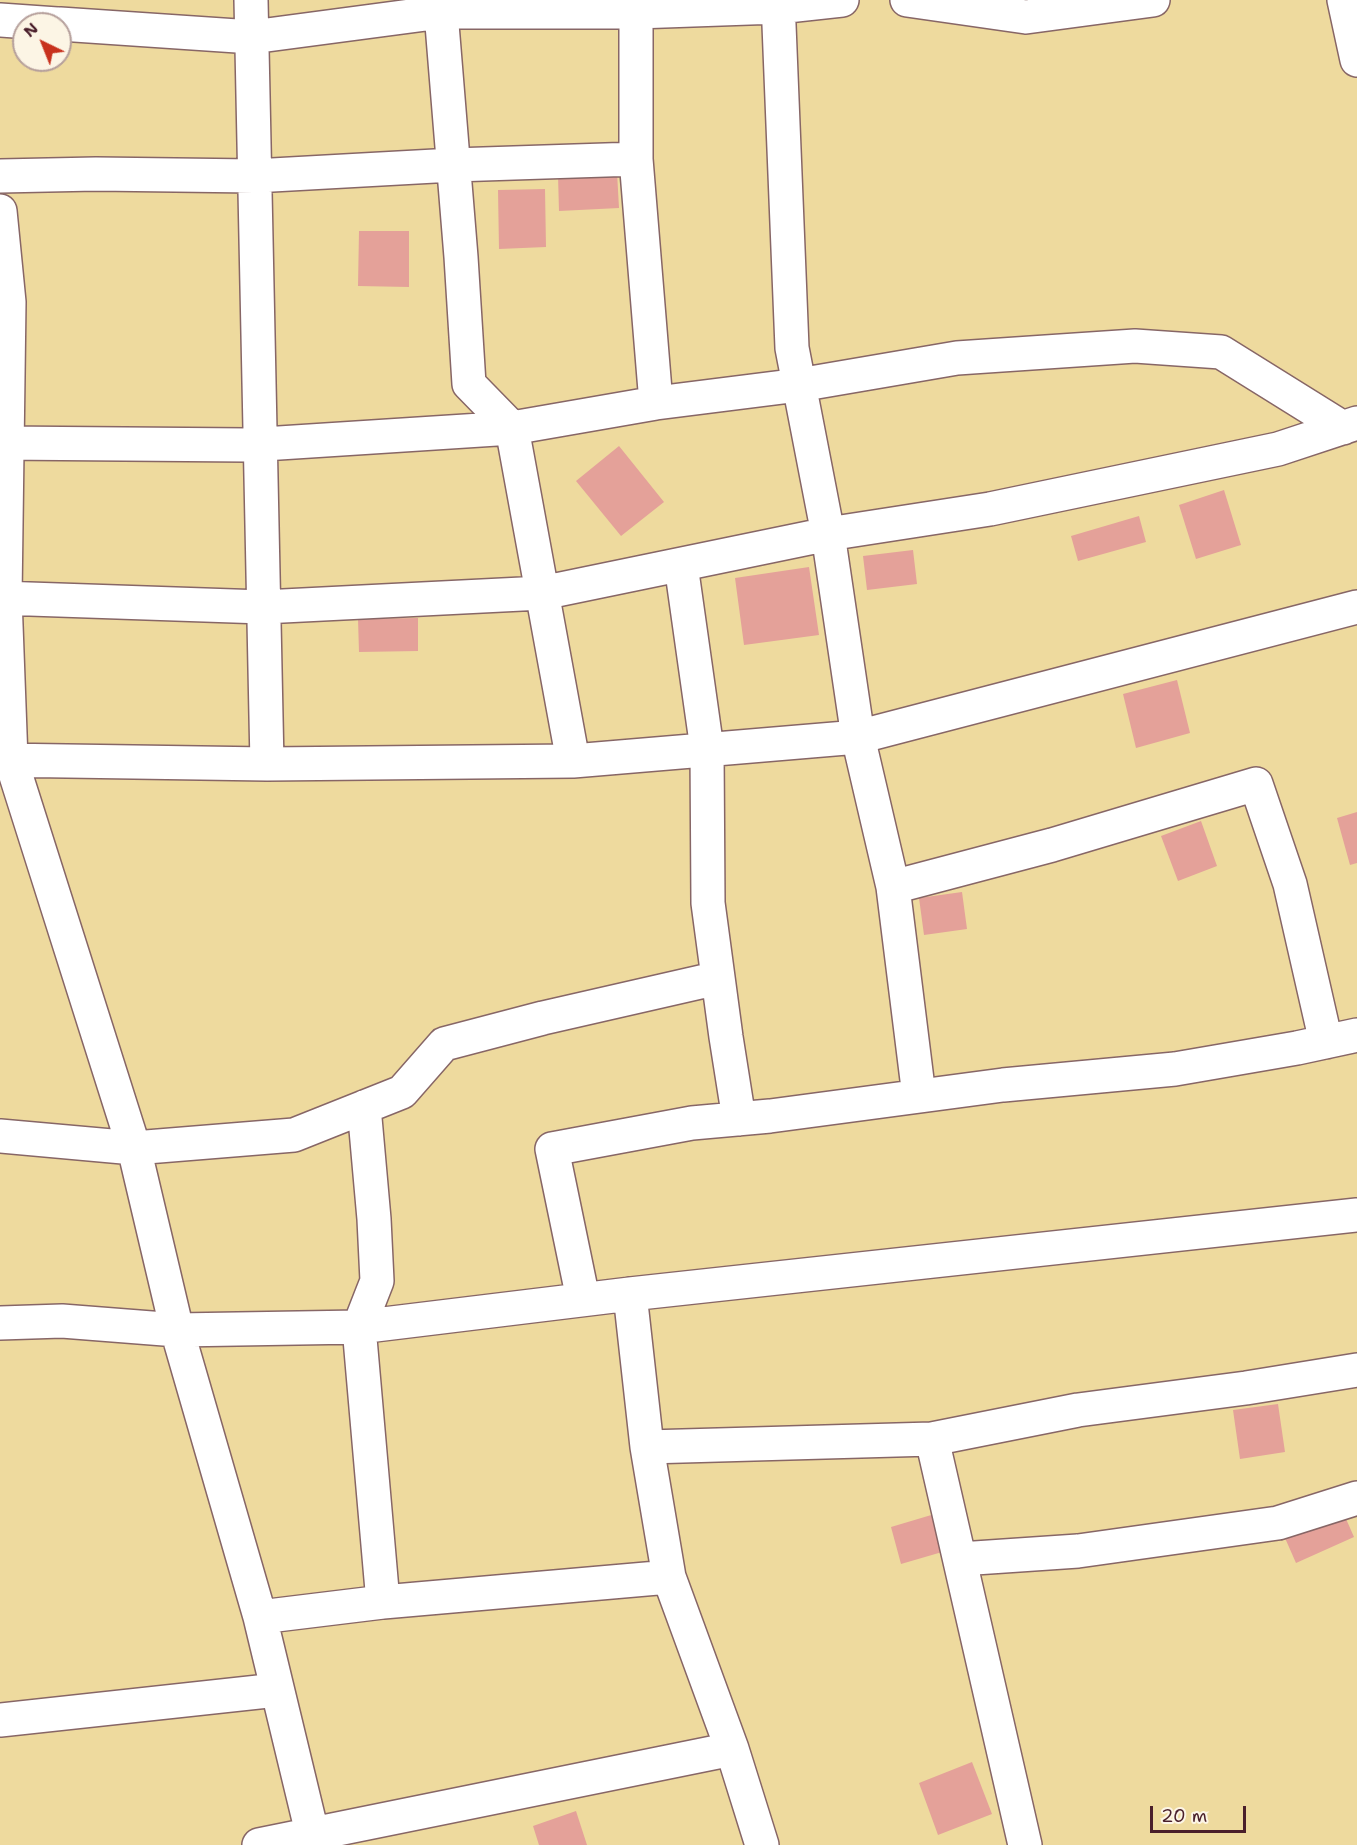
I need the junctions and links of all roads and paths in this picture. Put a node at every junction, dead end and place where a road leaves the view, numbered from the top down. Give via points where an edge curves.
1 (251, 0) edge
2 (842, 0) edge
3 (907, 0) edge
4 (1153, 0) edge
5 (1344, 0) edge
6 (778, 3) edge
7 (0, 4) edge
8 (440, 6) edge
9 (636, 6) edge
10 (0, 20) edge
11 (72, 25) edge
12 (0, 27) edge
13 (252, 37) junction
14 (1357, 60) edge
15 (636, 159) junction
16 (453, 165) junction
17 (0, 176) edge
18 (254, 176) junction
19 (0, 211) edge
20 (4, 302) edge
21 (800, 385) junction
22 (656, 403) junction
23 (1350, 425) edge
24 (512, 428) junction
25 (3, 443) edge
26 (260, 444) junction
27 (828, 534) junction
28 (681, 565) junction
29 (542, 593) junction
30 (2, 598) edge
31 (263, 607) junction
32 (1357, 607) edge
33 (858, 737) junction
34 (707, 749) junction
35 (5, 760) edge
36 (573, 761) junction
37 (267, 764) junction
38 (893, 887) junction
39 (718, 978) junction
40 (1342, 1038) edge
41 (919, 1096) junction
42 (364, 1107) junction
43 (739, 1119) junction
44 (0, 1136) edge
45 (134, 1148) junction
46 (1357, 1215) edge
47 (630, 1294) junction
48 (583, 1299) junction
49 (0, 1323) edge
50 (359, 1327) junction
51 (177, 1330) junction
52 (1357, 1370) edge
53 (932, 1439) junction
54 (647, 1447) junction
55 (1357, 1498) edge
56 (960, 1559) junction
57 (669, 1577) junction
58 (383, 1602) junction
59 (260, 1617) junction
60 (277, 1690) junction
61 (0, 1720) edge
62 (732, 1749) junction
63 (314, 1840) edge
64 (259, 1845) edge
65 (762, 1845) edge
66 (1025, 1845) edge

1 - 13 street
2 - 6 street
3 - 4 street via 1026,17
5 - 14 street
6 - 9 street
6 - 21 street via 792,348
7 - 10 street
8 - 9 street
8 - 13 street
8 - 16 street
9 - 15 street
10 - 12 street
11 - 13 street
13 - 18 street
15 - 16 street
15 - 22 street
16 - 18 street
16 - 24 street via 469,384
17 - 18 street
18 - 26 street
19 - 20 street
20 - 25 street
21 - 22 street
21 - 23 street via 957,358 1135,346 1221,352
21 - 27 street
22 - 24 street
23 - 27 street via 1278,449 990,509
24 - 26 street
24 - 29 street
25 - 26 street
25 - 30 street
26 - 31 street
27 - 28 street
27 - 33 street
28 - 29 street
28 - 34 street
29 - 31 street
29 - 36 street
30 - 31 street
30 - 35 street
31 - 37 street
32 - 33 street
33 - 34 street
33 - 38 street
34 - 36 street
34 - 39 street via 708,903
35 - 37 street
35 - 45 street
36 - 37 street
38 - 40 street via 1052,846 1256,784
38 - 41 street
39 - 42 street via 444,1044 402,1092
39 - 43 street
40 - 41 street via 1175,1069
41 - 43 street
42 - 45 street via 294,1135
42 - 50 street via 377,1281
43 - 48 street via 692,1123 552,1149
44 - 45 street
45 - 51 street
46 - 47 street
47 - 48 street
47 - 54 street
48 - 50 street
49 - 51 street via 62,1321
50 - 51 street
50 - 58 street
51 - 59 street
52 - 53 street via 1078,1410
53 - 54 street
53 - 56 street
54 - 57 street
55 - 56 street via 1278,1523 1078,1551
56 - 66 street
57 - 58 street
57 - 62 street
58 - 59 street
59 - 60 street
60 - 61 street
60 - 63 street
62 - 63 street
62 - 65 street
63 - 64 street

